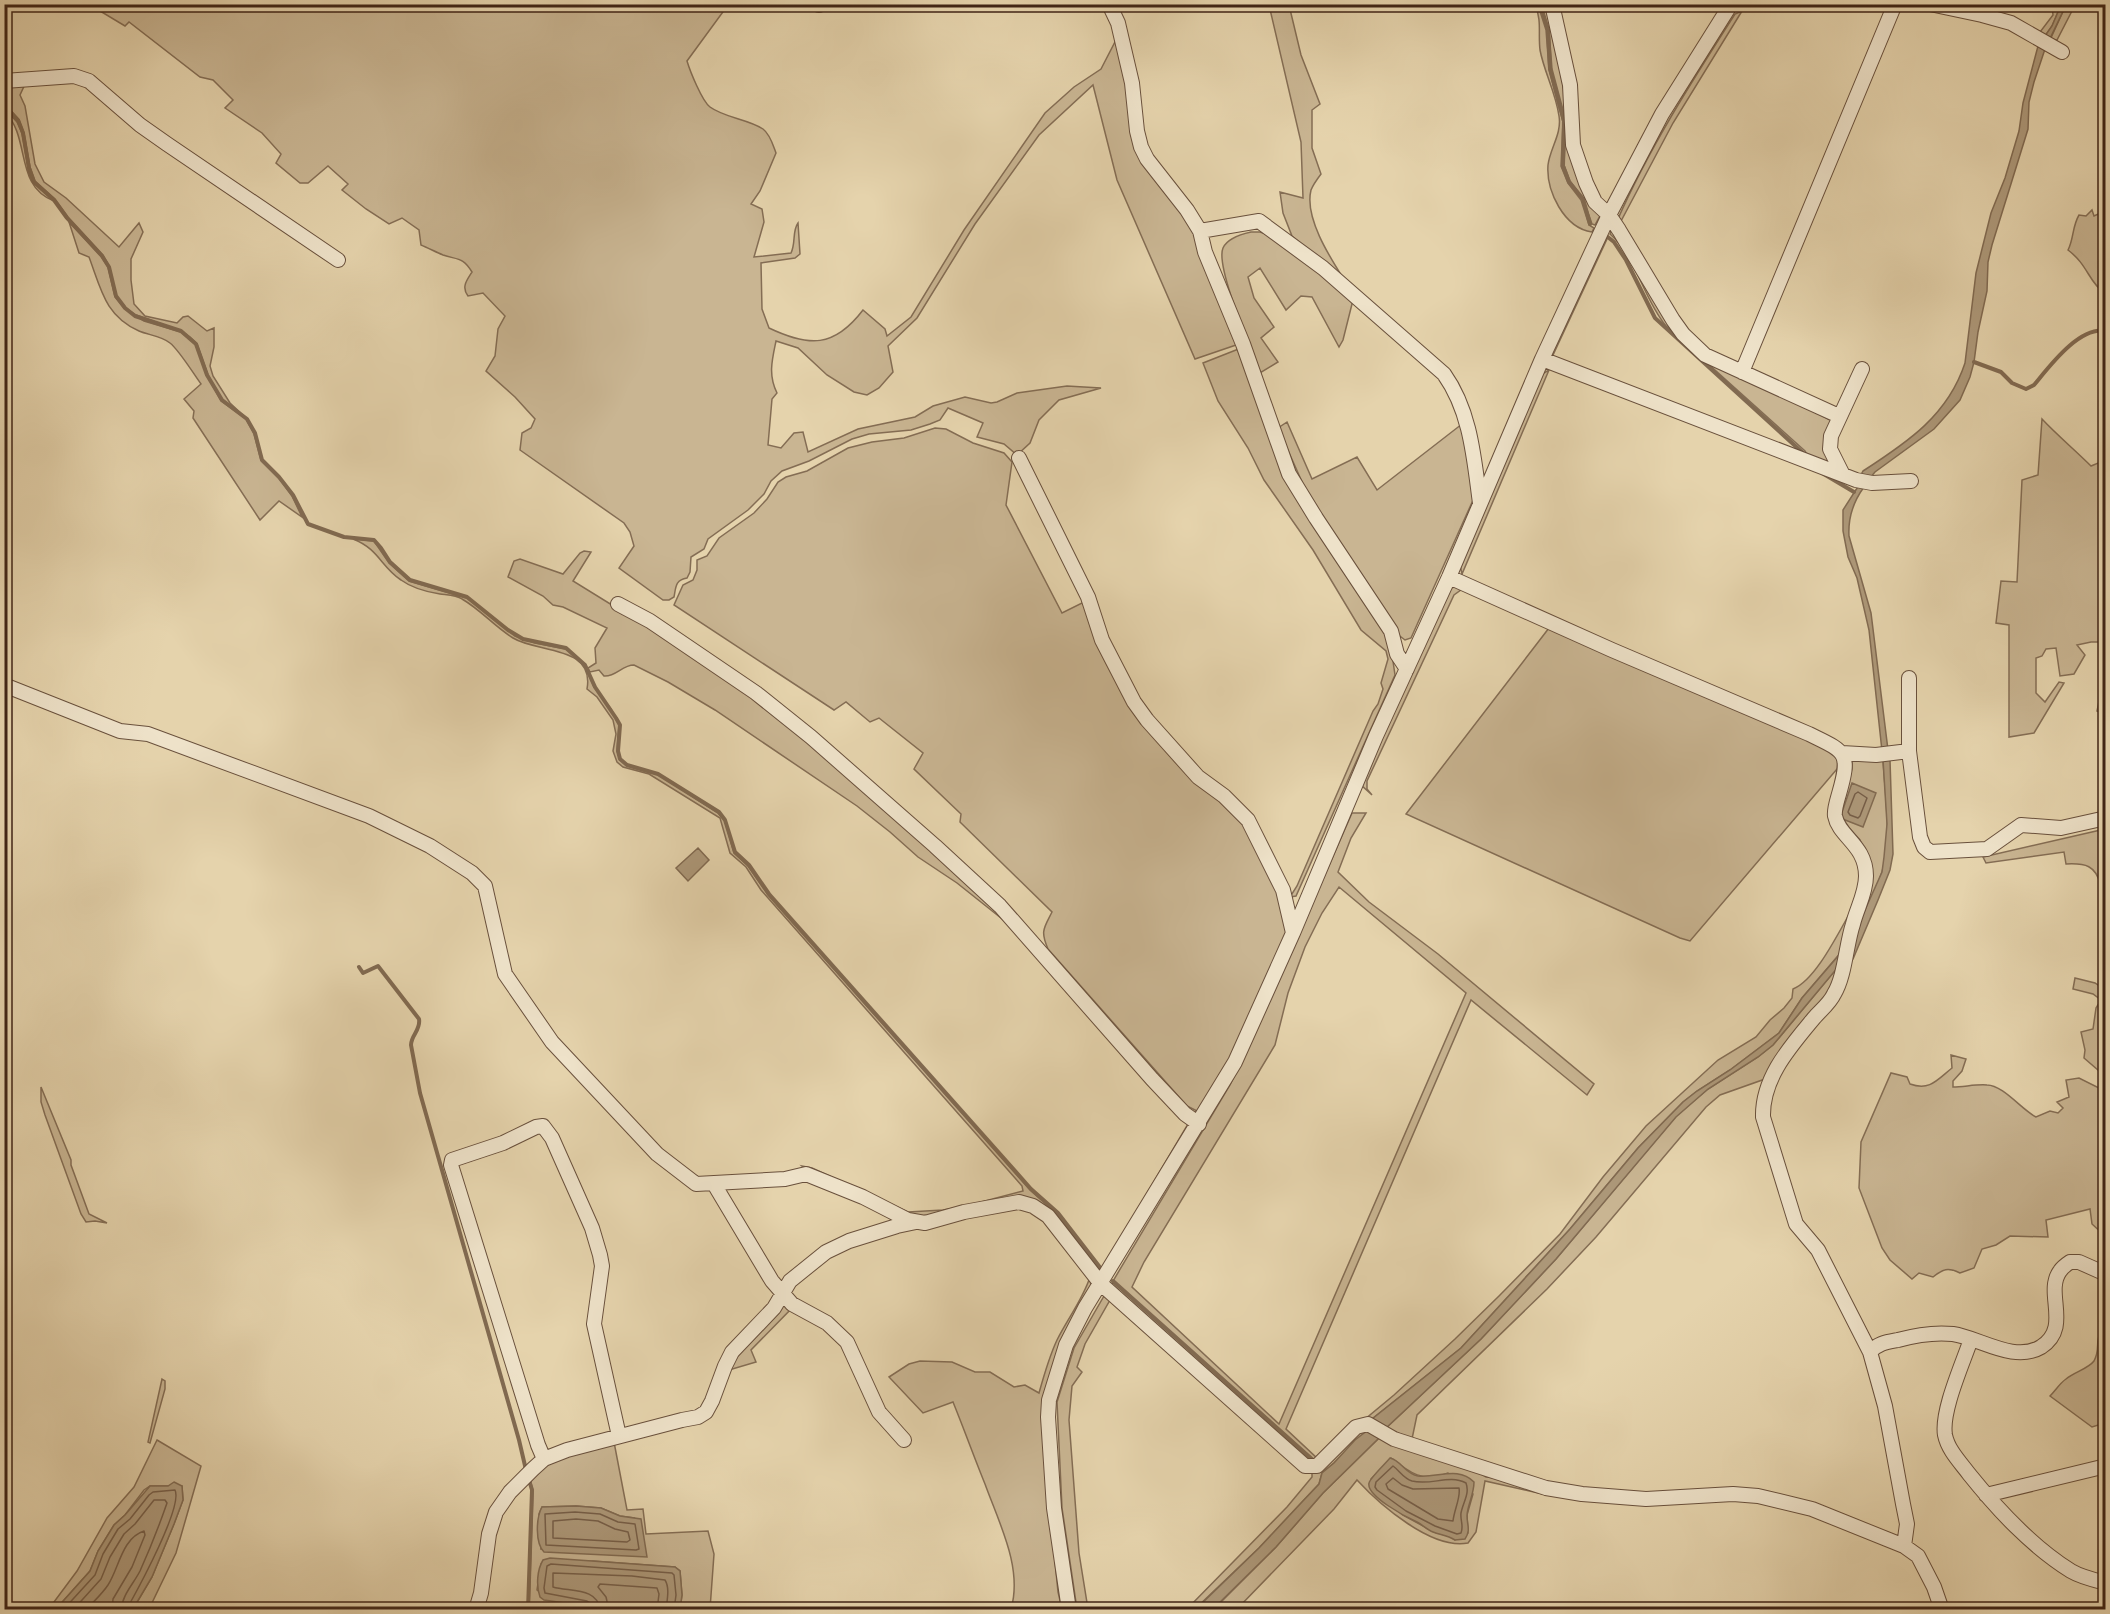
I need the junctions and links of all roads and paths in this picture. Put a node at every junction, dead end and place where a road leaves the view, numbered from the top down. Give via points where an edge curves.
1 (1109, 4) edge
2 (1552, 4) edge
3 (1744, 4) edge
4 (1895, 4) edge
5 (1930, 4) edge
6 (1728, 9) edge
7 (2062, 52) dead end
8 (4, 81) edge
9 (1609, 215) junction
10 (1200, 231) junction
11 (338, 260) dead end
12 (1542, 359) junction
13 (1862, 369) dead end
14 (1743, 372) junction
15 (1839, 416) junction
16 (1018, 458) dead end
17 (1850, 478) junction
18 (1911, 481) dead end
19 (1480, 505) junction
20 (1449, 577) junction
21 (618, 604) dead end
22 (1407, 669) junction
23 (1909, 678) dead end
24 (4, 685) edge
25 (1904, 752) junction
26 (1842, 753) junction
27 (2106, 818) edge
28 (1293, 933) junction
29 (1199, 1124) junction
30 (714, 1184) junction
31 (919, 1222) junction
32 (2106, 1274) edge
33 (1101, 1284) junction
34 (783, 1292) junction
35 (1971, 1339) junction
36 (1870, 1352) junction
37 (619, 1436) junction
38 (903, 1440) dead end
39 (544, 1459) junction
40 (2106, 1466) edge
41 (1986, 1495) junction
42 (1905, 1546) junction
43 (2106, 1583) edge
44 (476, 1610) edge
45 (1069, 1610) edge
46 (1942, 1610) edge

1 - 10 street via 1118,23 1132,83 1141,147
2 - 9 street via 1570,85 1573,145 1595,202
3 - 6 street
4 - 14 street
5 - 7 street via 2011,24
6 - 9 street via 1662,114
8 - 11 street via 74,76 89,81 140,125
9 - 12 street
9 - 14 street via 1683,334 1705,355
10 - 19 street via 1259,221 1323,268 1444,374 1464,413
10 - 22 street via 1289,474 1391,631 1397,654
12 - 17 street
12 - 19 street
13 - 15 street
14 - 15 street
15 - 17 street via 1830,449
16 - 28 street via 1088,597 1102,640 1134,702 1198,777 1248,820 1283,890
17 - 18 street via 1872,483
19 - 20 street
20 - 22 street
20 - 26 street via 1809,734
21 - 29 street via 650,621 756,693 935,846 1000,906 1152,1079
22 - 28 street
23 - 25 street
24 - 30 street via 120,731 148,734 369,816 453,860 484,886 506,974 552,1042 657,1154 696,1184
25 - 26 street
25 - 27 street via 1920,837 1930,852 1987,849 2021,825 2061,828
26 - 36 street via 1846,764 1834,815 1863,860 1863,894 1835,994 1781,1060 1762,1100 1763,1117 1796,1224 1818,1250
28 - 29 street via 1235,1062
29 - 33 street
30 - 31 street via 806,1174
30 - 34 street via 772,1281
31 - 33 street via 1019,1203 1033,1206 1048,1216
31 - 34 street via 849,1241 826,1252 790,1281
32 - 35 street via 2079,1262 2070,1262 2059,1272 2054,1334 2039,1348 2015,1352
33 - 42 street via 1305,1466 1317,1466 1356,1427 1368,1424 1394,1439 1546,1488 1646,1499 1758,1496 1812,1509
33 - 45 street via 1066,1345 1049,1400 1054,1508
34 - 37 street via 774,1308 732,1352 706,1412
34 - 38 street via 792,1304 827,1323 848,1342 879,1412
35 - 36 street via 1938,1333 1876,1345
35 - 41 street via 1946,1416 1946,1436 1953,1453
36 - 42 street via 1886,1406 1906,1524
37 - 39 street
37 - 39 street via 594,1324 603,1266 592,1228 552,1138 543,1126 536,1127 452,1160 451,1166
39 - 44 street via 510,1492 496,1512
40 - 41 street
41 - 43 street via 2052,1558 2074,1572
42 - 46 street via 1925,1568

